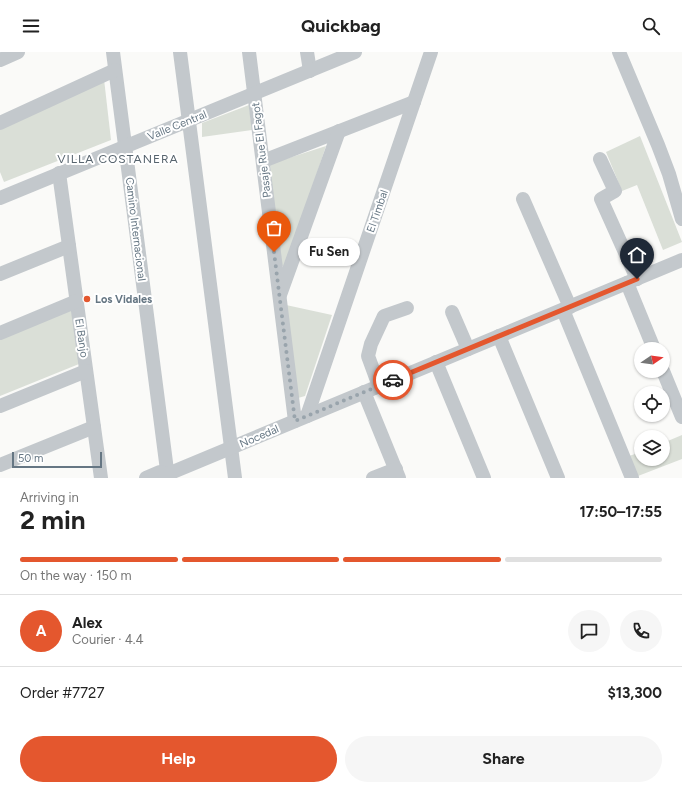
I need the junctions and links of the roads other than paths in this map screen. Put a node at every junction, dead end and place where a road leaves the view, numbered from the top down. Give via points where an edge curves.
1 (18, 52) edge
2 (113, 52) edge
3 (180, 52) edge
4 (249, 52) edge
5 (307, 52) edge
6 (355, 52) edge
7 (619, 52) edge
8 (428, 56) edge
9 (0, 60) edge
10 (115, 70) junction
11 (310, 71) junction
12 (255, 94) junction
13 (414, 102) junction
14 (189, 121) junction
15 (0, 123) edge
16 (339, 131) junction
17 (125, 146) junction
18 (600, 159) dead end
19 (263, 161) junction
20 (59, 173) junction
21 (1, 194) edge
22 (523, 199) dead end
23 (682, 219) edge
24 (69, 246) junction
25 (682, 260) edge
26 (0, 274) edge
27 (632, 281) junction
28 (279, 297) junction
29 (77, 302) junction
30 (407, 308) dead end
31 (566, 308) junction
32 (452, 312) dead end
33 (0, 333) edge
34 (499, 336) junction
35 (652, 342) edge
36 (468, 349) junction
37 (436, 362) junction
38 (86, 371) junction
39 (666, 378) edge
40 (379, 386) junction
41 (364, 392) junction
42 (0, 406) edge
43 (682, 417) edge
44 (301, 419) junction
45 (94, 427) junction
46 (231, 448) junction
47 (0, 465) edge
48 (398, 473) edge
49 (168, 476) edge
50 (101, 478) edge
51 (146, 478) edge
52 (235, 478) edge
53 (373, 478) edge
54 (484, 478) edge
55 (558, 478) edge
56 (632, 478) edge

1 - 9 street
2 - 10 street, Camino Internacional
3 - 14 street
4 - 12 street, Pasaje Rue El Fagot
5 - 11 street
6 - 11 street, Valle Central
7 - 23 street via 669,174
8 - 13 street, El Timbal
10 - 15 street
10 - 17 street, Camino Internacional
11 - 12 street, Valle Central
12 - 14 street, Valle Central
12 - 19 street, Pasaje Rue El Fagot
13 - 16 street
13 - 44 street, El Timbal
14 - 17 street, Valle Central
14 - 46 street
16 - 19 street
16 - 28 street
17 - 20 street, Valle Central
17 - 49 street, Camino Internacional
18 - 27 street via 615,191 601,199
19 - 28 street, Pasaje Rue El Fagot
20 - 21 street, Valle Central
20 - 24 street, El Banjo
22 - 31 street
24 - 26 street
24 - 29 street, El Banjo
25 - 27 street, Nocedal
27 - 31 street, Nocedal
27 - 35 street
28 - 44 street, Pasaje Rue El Fagot
29 - 33 street
29 - 38 street, El Banjo
30 - 40 street via 384,316 371,344 368,356
31 - 34 street, Nocedal
31 - 56 street
32 - 36 street
34 - 36 street, Nocedal
34 - 55 street
36 - 37 street, Nocedal
37 - 40 street, Nocedal
37 - 54 street
38 - 42 street
38 - 45 street, El Banjo
39 - 43 street
40 - 41 street, Nocedal
41 - 44 street, Nocedal
41 - 48 street
44 - 46 street, Nocedal
45 - 47 street
45 - 50 street, El Banjo
46 - 49 street, Nocedal
46 - 52 street
48 - 53 street
49 - 51 street, Nocedal via 160,472

